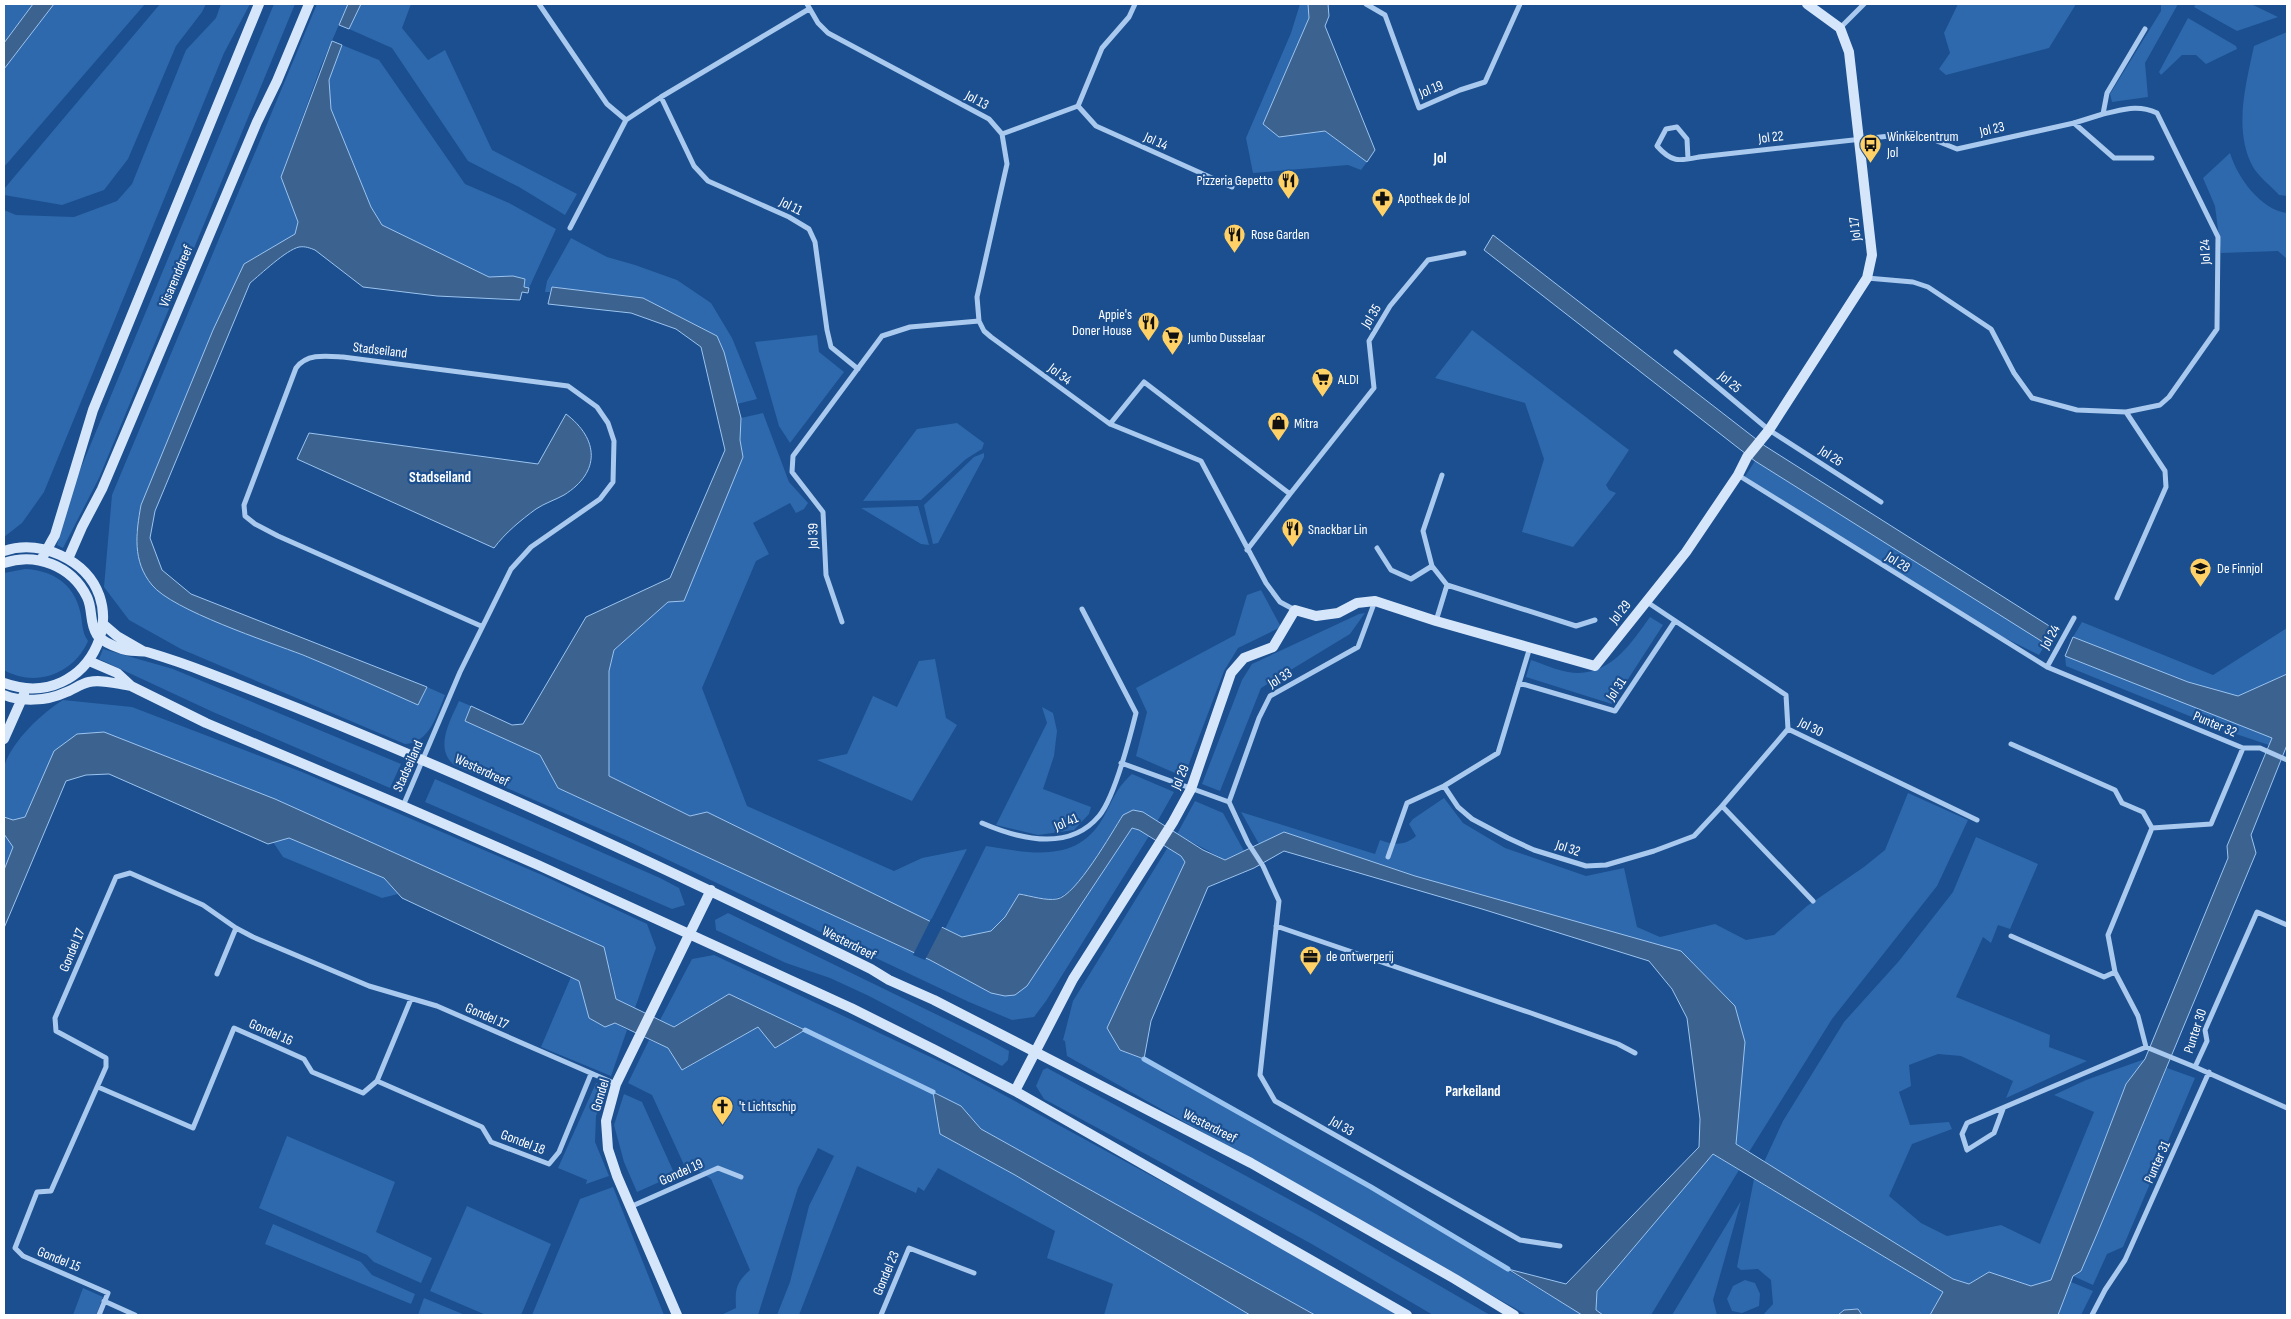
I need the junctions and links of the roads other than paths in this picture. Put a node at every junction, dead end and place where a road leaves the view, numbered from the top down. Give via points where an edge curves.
1 (259, 4) edge
2 (309, 4) edge
3 (539, 4) edge
4 (1135, 4) edge
5 (1366, 4) edge
6 (1520, 4) edge
7 (1807, 4) edge
8 (1864, 4) edge
9 (808, 6) edge
10 (1840, 28) junction
11 (2145, 29) dead end
12 (661, 97) junction
13 (1078, 106) junction
14 (2103, 114) junction
15 (626, 120) junction
16 (2074, 123) junction
17 (1002, 134) junction
18 (1858, 138) junction
19 (2152, 158) dead end
20 (1688, 159) junction
21 (1232, 187) dead end
22 (570, 228) dead end
23 (1464, 253) dead end
24 (1867, 278) junction
25 (979, 320) junction
26 (1676, 352) dead end
27 (858, 369) junction
28 (2126, 412) junction
29 (1110, 424) junction
30 (1769, 430) junction
31 (1761, 439) joint
32 (1442, 475) dead end
33 (1738, 475) junction
34 (1290, 494) junction
35 (1881, 502) dead end
36 (1377, 548) dead end
37 (47, 550) junction
38 (1247, 550) junction
39 (4, 552) edge
40 (68, 559) junction
41 (41, 560) junction
42 (4, 563) edge
43 (1432, 566) junction
44 (1447, 585) junction
45 (2117, 598) dead end
46 (1375, 601) junction
47 (1646, 601) junction
48 (1082, 609) dead end
49 (1295, 610) junction
50 (2074, 618) dead end
51 (1595, 620) dead end
52 (1436, 621) junction
53 (1675, 621) junction
54 (842, 622) dead end
55 (103, 624) junction
56 (481, 626) junction
57 (100, 638) junction
58 (1530, 647) junction
59 (144, 651) junction
60 (89, 661) junction
61 (2047, 667) junction
62 (4, 683) edge
63 (1519, 683) junction
64 (131, 686) junction
65 (27, 689) junction
66 (4, 695) edge
67 (21, 699) junction
68 (1788, 729) junction
69 (4, 739) edge
70 (2011, 744) dead end
71 (2243, 748) junction
72 (423, 759) junction
73 (2286, 760) edge
74 (1121, 763) junction
75 (1444, 786) junction
76 (1191, 789) junction
77 (1229, 802) junction
78 (402, 806) junction
79 (1722, 806) junction
80 (1978, 820) dead end
81 (982, 823) dead end
82 (2152, 828) junction
83 (1388, 857) dead end
84 (711, 890) junction
85 (1813, 901) dead end
86 (2287, 925) edge
87 (1276, 926) junction
88 (236, 928) junction
89 (690, 934) junction
90 (2011, 936) dead end
91 (2115, 972) junction
92 (217, 974) dead end
93 (411, 999) junction
94 (2146, 1047) junction
95 (1034, 1052) junction
96 (1635, 1053) dead end
97 (2195, 1067) junction
98 (2209, 1072) junction
99 (590, 1074) junction
100 (377, 1081) junction
101 (616, 1084) junction
102 (98, 1087) junction
103 (1016, 1091) junction
104 (2287, 1108) edge
105 (2003, 1109) junction
106 (76, 1131) joint
107 (741, 1177) dead end
108 (630, 1207) junction
109 (1560, 1246) dead end
110 (974, 1273) dead end
111 (104, 1301) junction
112 (99, 1315) edge
113 (135, 1315) edge
114 (677, 1315) edge
115 (881, 1315) edge
116 (1406, 1315) edge
117 (1514, 1315) edge
118 (2092, 1315) edge

1 - 37 main road, Visarenddreef via 93,410
2 - 40 main road, Visarenddreef via 102,488
3 - 15 street via 607,104
4 - 13 street via 1102,48
5 - 6 street, Jol 19 via 1385,15 1419,108 1485,82
7 - 10 main road
8 - 10 street
9 - 12 street
9 - 17 street, Jol 13 via 828,34 988,118
10 - 18 main road, Jol 17 via 1849,52
11 - 14 street via 2107,93
12 - 15 street
12 - 27 street, Jol 11 via 694,166 708,181 809,229 815,242 831,347
13 - 17 street
13 - 21 street, Jol 14 via 1096,126
14 - 16 street, Jol 23
14 - 28 street, Jol 24 via 2135,107 2145,107 2156,113 2218,237 2217,329 2169,397 2160,405
15 - 22 street
16 - 18 street, Jol 23 via 1957,149 1917,133
16 - 19 street via 2114,158
17 - 25 street via 1007,164 977,296
18 - 20 street, Jol 22
18 - 24 main road, Jol 17 via 1872,255
20 - 20 street, Jol 22 via 1687,139 1677,127 1666,129 1658,146 1665,155 1678,161
23 - 34 street, Jol 35 via 1428,260 1390,306 1369,340 1374,388
24 - 28 street, Jol 24 via 1913,282 1928,287 1991,329 2014,373 2032,398 2076,410
24 - 30 main road, Jol 17
25 - 27 street via 910,327 882,336
25 - 29 street, Jol 34 via 991,337
26 - 30 street, Jol 25
27 - 54 street, Jol 39 via 793,456 792,472 823,512 826,575
28 - 45 street via 2165,471 2166,487
29 - 34 street via 1144,382
29 - 38 street, Jol 34 via 1201,461
30 - 31 main road, Jol 17
30 - 35 street, Jol 26
31 - 33 main road, Jol 29
32 - 43 street via 1424,531
33 - 47 main road, Jol 29 via 1686,552
33 - 61 street, Jol 28
34 - 38 street, Jol 35
36 - 43 street via 1391,570 1411,579
37 - 39 main road via 23,548
37 - 40 main road
37 - 41 main road, Visarenddreef
38 - 49 street, Jol 34 via 1280,602
40 - 55 main road via 94,585
41 - 42 main road via 21,559
41 - 57 main road via 64,570 81,586 88,599 92,626
43 - 44 street
44 - 51 street, Jol 29 via 1576,626
44 - 52 street
46 - 49 main road via 1357,604 1338,614 1316,616
46 - 52 main road, Jol 29
46 - 77 street, Jol 33 via 1358,647 1270,696
47 - 53 street, Jol 30
47 - 58 main road, Jol 29 via 1595,666
48 - 74 street, Jol 41 via 1136,712
49 - 76 main road, Jol 29 via 1273,647 1244,658 1231,673
50 - 61 street, Jol 24
52 - 58 main road, Jol 29
53 - 63 street, Jol 31 via 1616,711
53 - 68 street, Jol 30 via 1786,695
55 - 57 main road
55 - 59 main road, Westerdreef
56 - 56 street, Stadseiland via 511,569 531,547 600,499 613,482 614,441 608,422 597,407 568,386 343,357 319,356 301,361 252,481 244,505 246,516 278,536
56 - 72 street, Stadseiland
57 - 59 main road, Westerdreef via 125,650
57 - 60 main road
58 - 63 street
59 - 72 main road, Westerdreef via 206,672
60 - 64 main road via 117,673
60 - 65 main road via 76,674 58,684
61 - 71 street, Punter 32
62 - 65 main road
63 - 75 street via 1498,752
64 - 67 main road via 98,680 51,697
64 - 78 main road via 260,747
65 - 67 main road
66 - 67 main road
67 - 69 main road
68 - 79 street, Jol 32
68 - 80 street, Jol 30
70 - 82 street via 2115,790 2122,803 2143,812
71 - 73 street via 2260,748
71 - 82 street, Punter 32 via 2211,824
72 - 78 street, Stadseiland
72 - 84 main road, Westerdreef
74 - 76 street
74 - 81 street, Jol 41 via 1099,817 1080,831 1050,841 1002,832
75 - 79 street, Jol 32 via 1458,807 1472,819 1534,850 1586,866 1606,865 1694,836
75 - 83 street via 1407,803
76 - 77 street
76 - 95 main road, Jol 29 via 1073,979
77 - 87 street, Jol 33 via 1279,901
78 - 89 main road
79 - 85 street
82 - 91 street via 2108,935
84 - 89 main road, Gondel
84 - 95 main road, Westerdreef
86 - 97 street, Punter 30 via 2257,912 2205,1030 2206,1042
87 - 96 street via 1532,1013
87 - 109 street, Jol 33 via 1260,1075 1275,1101 1520,1240
88 - 92 street
88 - 93 street, Gondel 17 via 370,986
88 - 102 street, Gondel 17 via 203,905 130,873 116,877 55,1018 56,1030 106,1058
89 - 101 main road, Gondel
89 - 103 main road via 851,1008
90 - 91 street via 2104,977
91 - 94 street via 2138,1016
93 - 99 street, Gondel 17 via 437,1006
93 - 100 street
94 - 97 street
94 - 105 street
95 - 103 main road, Jol 29
95 - 117 main road, Westerdreef via 1251,1163
97 - 98 street, Punter 30
98 - 104 street, Punter 30
98 - 118 street, Punter 31 via 2125,1260
99 - 100 street, Gondel 18 via 559,1152 549,1164 491,1142 482,1127
99 - 101 street, Gondel 17
100 - 102 street, Gondel 16 via 363,1093 312,1072 304,1059 234,1028 194,1128
101 - 108 main road, Gondel via 606,1121 608,1149
102 - 106 street, Gondel 17
103 - 116 main road
105 - 105 street via 1994,1133 1967,1150 1962,1134 1968,1123
106 - 111 street, Gondel 15 via 51,1191 37,1192 15,1248 23,1256 108,1293
107 - 108 street, Gondel 19 via 718,1168
108 - 114 main road, Gondel
110 - 115 street, Gondel 23 via 909,1248
111 - 112 street
111 - 113 street

